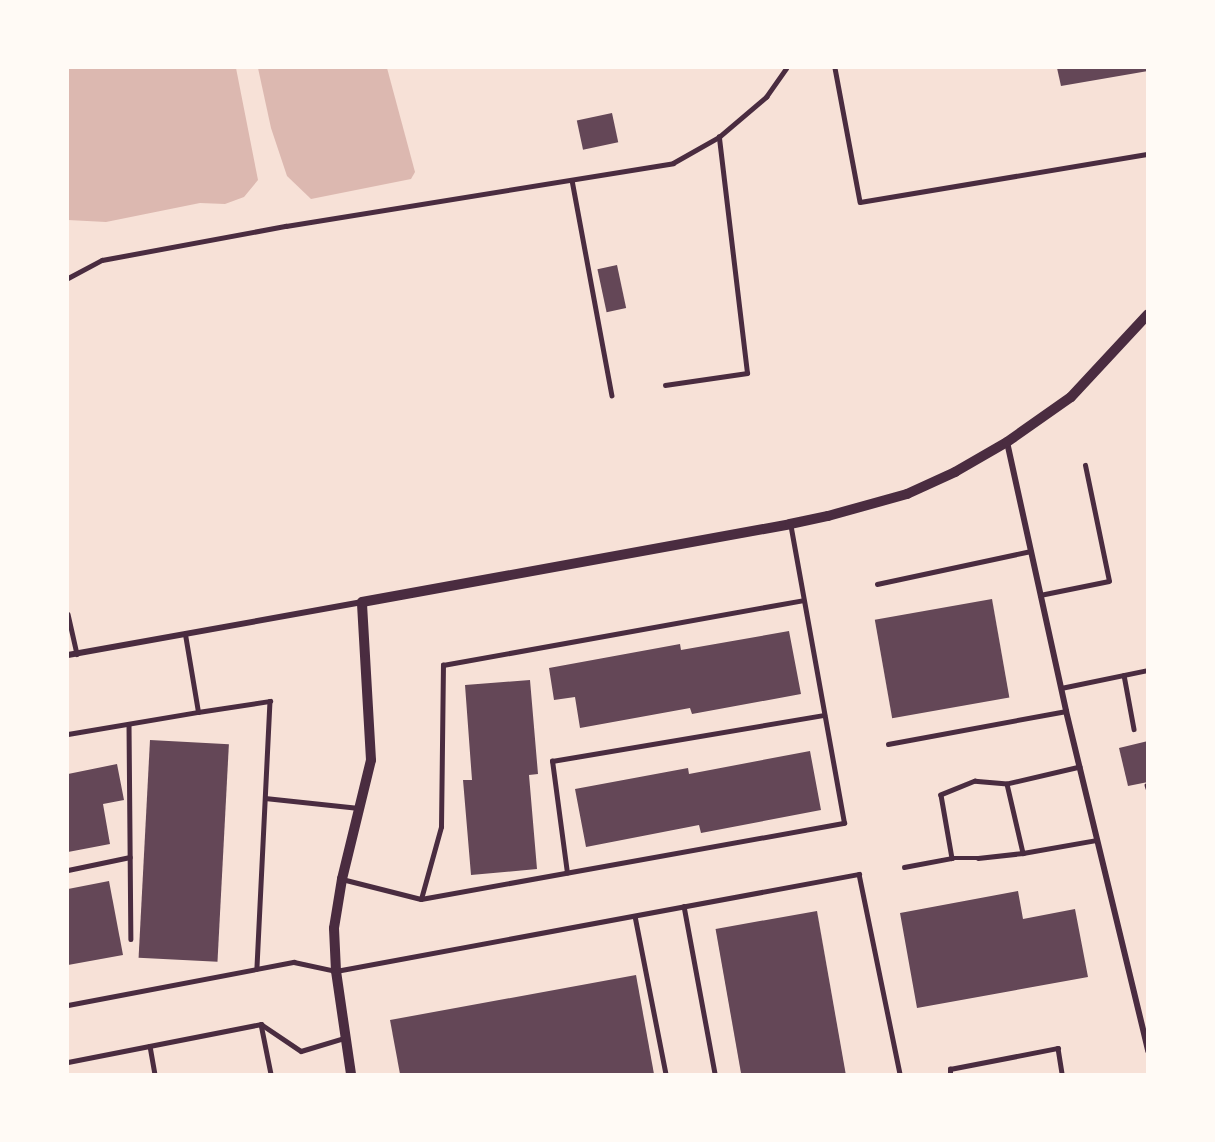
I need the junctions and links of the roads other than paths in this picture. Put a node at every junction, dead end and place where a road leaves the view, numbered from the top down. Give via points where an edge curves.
1 (786, 68) edge
2 (835, 68) edge
3 (719, 137) junction
4 (1148, 154) edge
5 (572, 180) junction
6 (68, 278) edge
7 (1148, 314) edge
8 (665, 385) dead end
9 (612, 395) dead end
10 (1007, 442) junction
11 (1085, 465) dead end
12 (790, 524) junction
13 (1031, 551) junction
14 (877, 584) dead end
15 (1040, 595) junction
16 (803, 600) junction
17 (362, 602) junction
18 (68, 614) edge
19 (185, 634) junction
20 (76, 654) junction
21 (68, 656) edge
22 (1148, 670) edge
23 (1124, 675) junction
24 (1061, 687) junction
25 (1066, 711) junction
26 (198, 712) junction
27 (824, 715) junction
28 (129, 724) junction
29 (1134, 729) dead end
30 (68, 734) edge
31 (888, 744) dead end
32 (1080, 767) junction
33 (1007, 784) junction
34 (265, 798) junction
35 (360, 808) junction
36 (1097, 840) junction
37 (1023, 853) junction
38 (130, 857) junction
39 (952, 858) junction
40 (904, 867) dead end
41 (68, 870) edge
42 (567, 873) junction
43 (342, 879) junction
44 (421, 899) junction
45 (684, 906) junction
46 (635, 916) junction
47 (131, 939) dead end
48 (257, 969) junction
49 (336, 971) junction
50 (68, 1005) edge
51 (261, 1024) junction
52 (344, 1038) junction
53 (150, 1047) junction
54 (1148, 1051) edge
55 (68, 1062) edge
56 (155, 1074) edge
57 (271, 1074) edge
58 (351, 1074) edge
59 (666, 1074) edge
60 (715, 1074) edge
61 (900, 1074) edge
62 (950, 1074) edge
63 (1062, 1074) edge

1 - 3 lane via 766,97
2 - 4 lane via 860,202
3 - 5 lane via 673,163
3 - 8 lane via 747,373
5 - 6 lane via 102,260
5 - 9 lane
7 - 10 street via 1071,397
10 - 12 street via 907,494
10 - 13 street
11 - 15 lane via 1110,580
12 - 16 lane
12 - 17 street
13 - 14 lane
13 - 15 street
15 - 24 street
16 - 27 lane
16 - 44 lane via 443,664 441,827
17 - 19 street
17 - 35 street via 371,760
18 - 20 lane
19 - 20 street
19 - 26 lane
20 - 21 street
22 - 23 lane
23 - 24 lane
23 - 29 lane
24 - 25 street
25 - 31 lane
25 - 32 street
26 - 28 lane
26 - 34 lane via 270,701
27 - 42 lane via 552,761
27 - 42 lane via 844,823
28 - 30 lane
28 - 38 lane
32 - 33 lane
32 - 36 street
33 - 37 lane
33 - 39 lane via 975,781 941,795
34 - 35 lane
34 - 48 lane
35 - 43 street
36 - 37 lane
36 - 54 street
37 - 39 lane
38 - 41 lane
38 - 47 lane
39 - 40 lane
42 - 44 lane
43 - 44 lane
43 - 49 street via 334,928
45 - 46 lane
45 - 60 lane
45 - 61 lane via 859,874
46 - 49 lane
46 - 59 lane
48 - 49 lane via 294,962
48 - 50 lane
49 - 52 street
51 - 52 lane via 301,1051
51 - 53 lane
51 - 57 lane
52 - 58 street
53 - 55 lane
53 - 56 lane
62 - 63 lane via 950,1069 1058,1048

